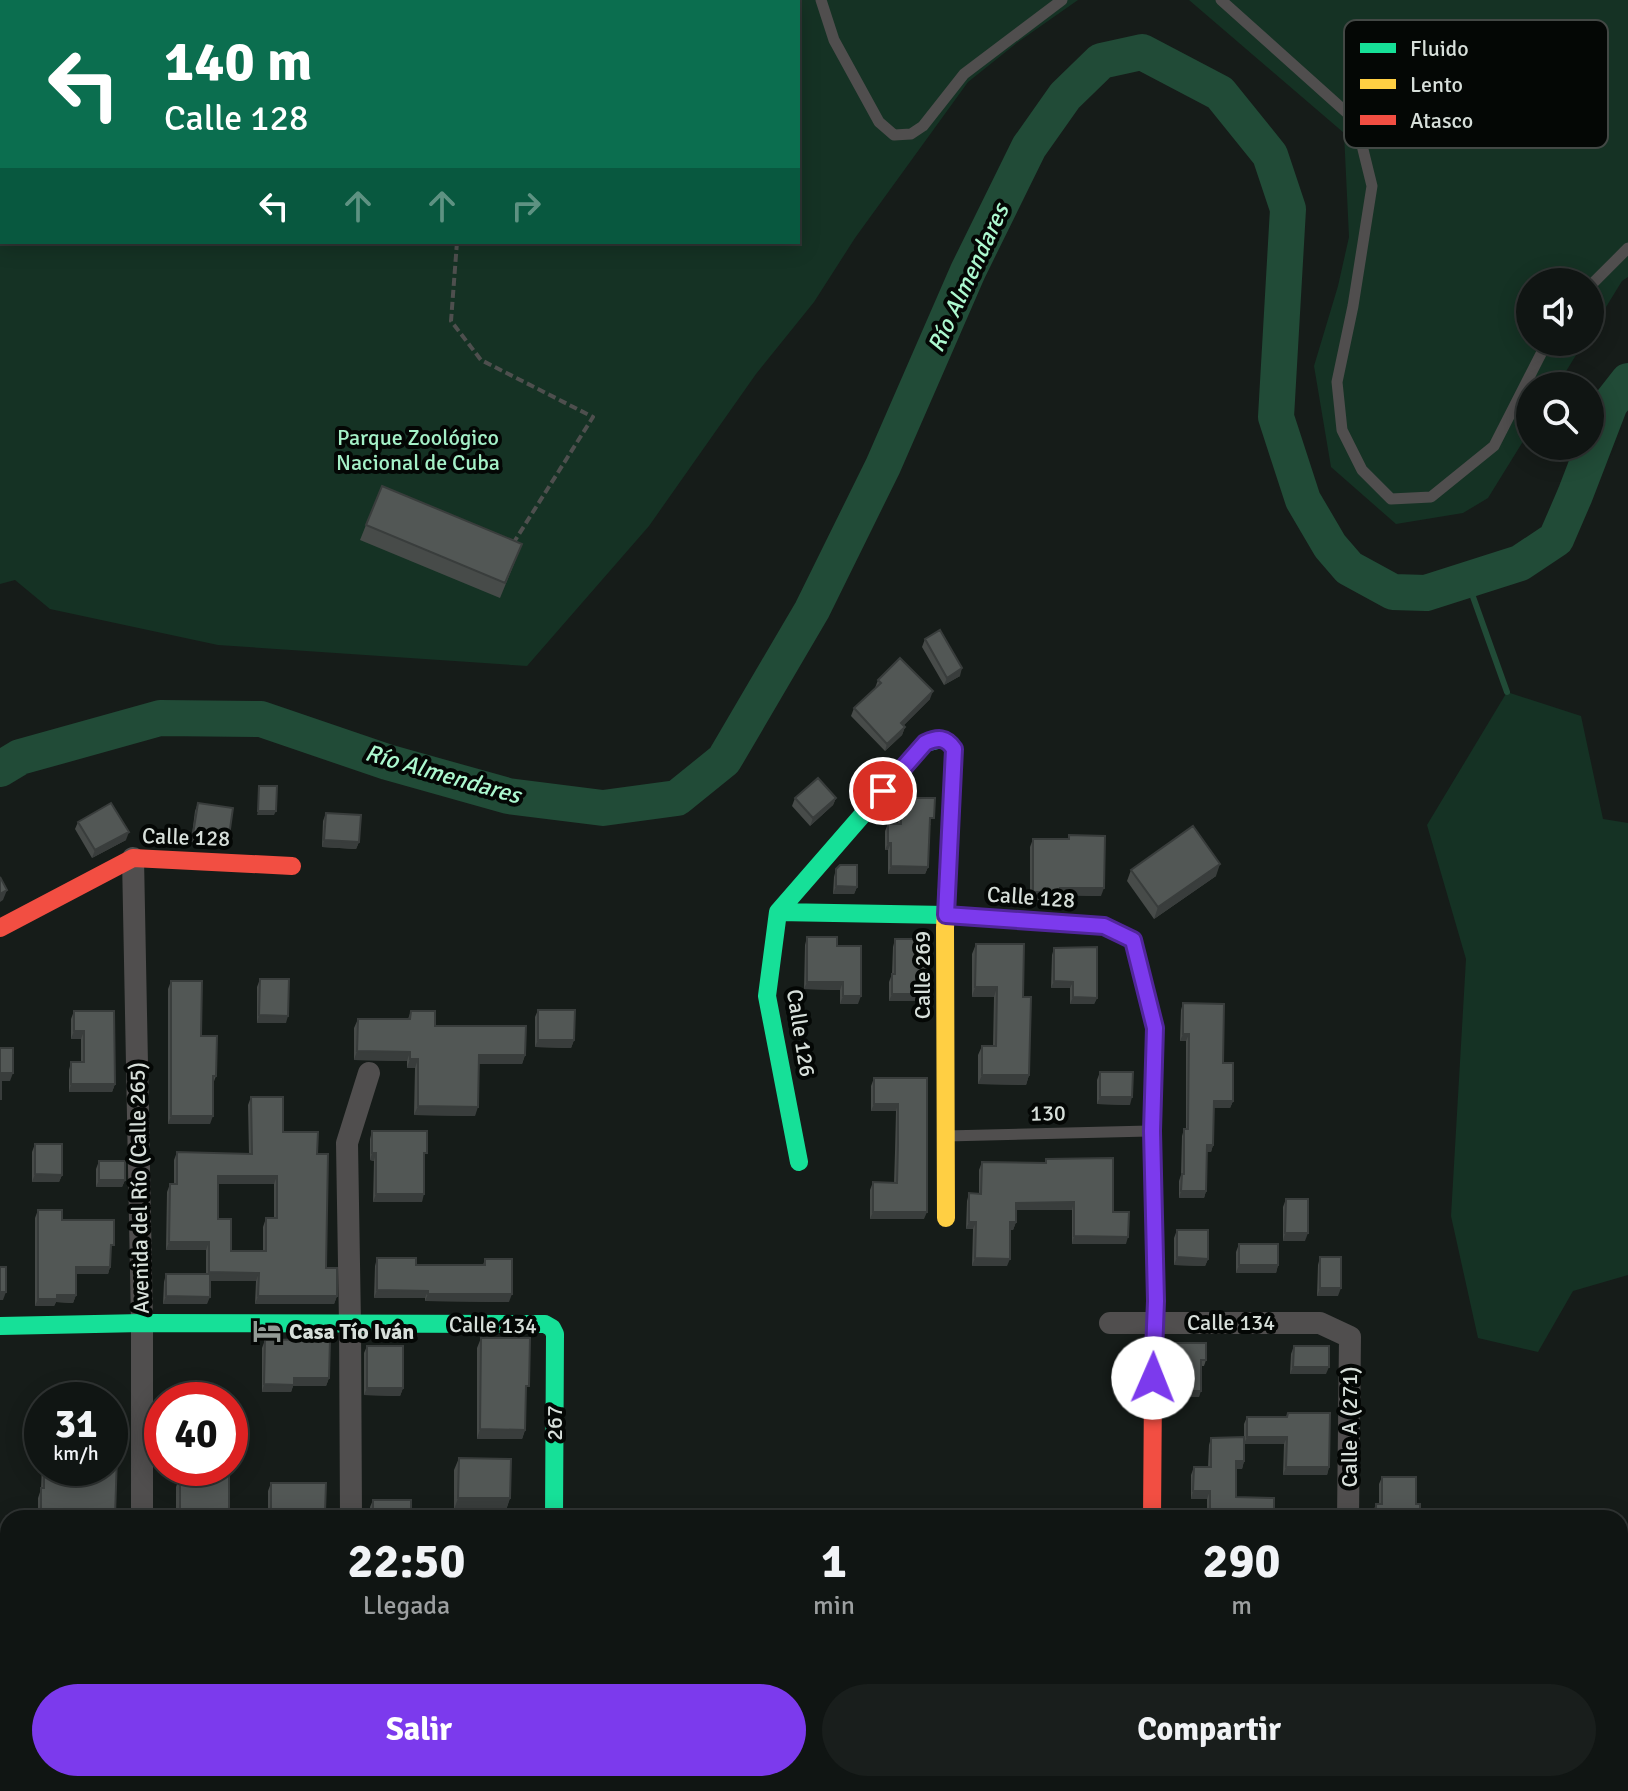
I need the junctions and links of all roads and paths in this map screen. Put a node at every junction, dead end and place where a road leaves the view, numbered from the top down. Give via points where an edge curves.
1 (821, 0) edge
2 (1062, 0) edge
3 (1221, 0) edge
4 (1344, 110) edge
5 (1363, 148) edge
6 (457, 244) edge
7 (1628, 248) edge
8 (1604, 272) edge
9 (1540, 356) edge
10 (514, 542) edge
11 (133, 858) junction
12 (292, 866) dead end
13 (778, 912) junction
14 (946, 915) junction
15 (0, 928) edge
16 (369, 1073) dead end
17 (1152, 1131) junction
18 (946, 1136) junction
19 (799, 1162) dead end
20 (946, 1218) dead end
21 (1154, 1321) junction
22 (142, 1323) junction
23 (1110, 1323) dead end
24 (350, 1324) junction
25 (0, 1326) edge
26 (552, 1328) joint
27 (1350, 1337) joint
28 (142, 1510) edge
29 (351, 1510) edge
30 (554, 1510) edge
31 (1152, 1510) edge
32 (1348, 1510) edge

1 - 2 lane via 834,40 879,122 894,135 911,134 923,126 964,74
3 - 4 lane
5 - 9 lane via 1372,186 1337,382 1342,430 1362,470 1391,499 1431,497 1494,446
6 - 10 path via 451,321 481,360 593,417
7 - 8 lane
11 - 12 street, Calle 128
11 - 15 street, Calle 128
11 - 22 street, Avenida del Río (Calle 265)
13 - 14 street, Calle 128
13 - 14 street, Calle 269 via 925,743 941,738 954,749
13 - 19 street, Calle 126 via 767,996
14 - 17 street, Calle 128 via 1104,926 1133,940 1155,1028
14 - 18 street, Calle 269
16 - 24 street via 347,1143
17 - 18 lane, 130
17 - 21 street
18 - 20 street, Calle 269
21 - 23 street, Calle 134
21 - 27 street, Calle 134 via 1320,1323
21 - 31 street
22 - 24 street, Calle 134
22 - 25 street, Calle 134
22 - 28 street, Avenida del Río (Calle 265)
24 - 26 street, Calle 134
24 - 29 street
26 - 30 street, 267
27 - 32 street, Calle A (271)

